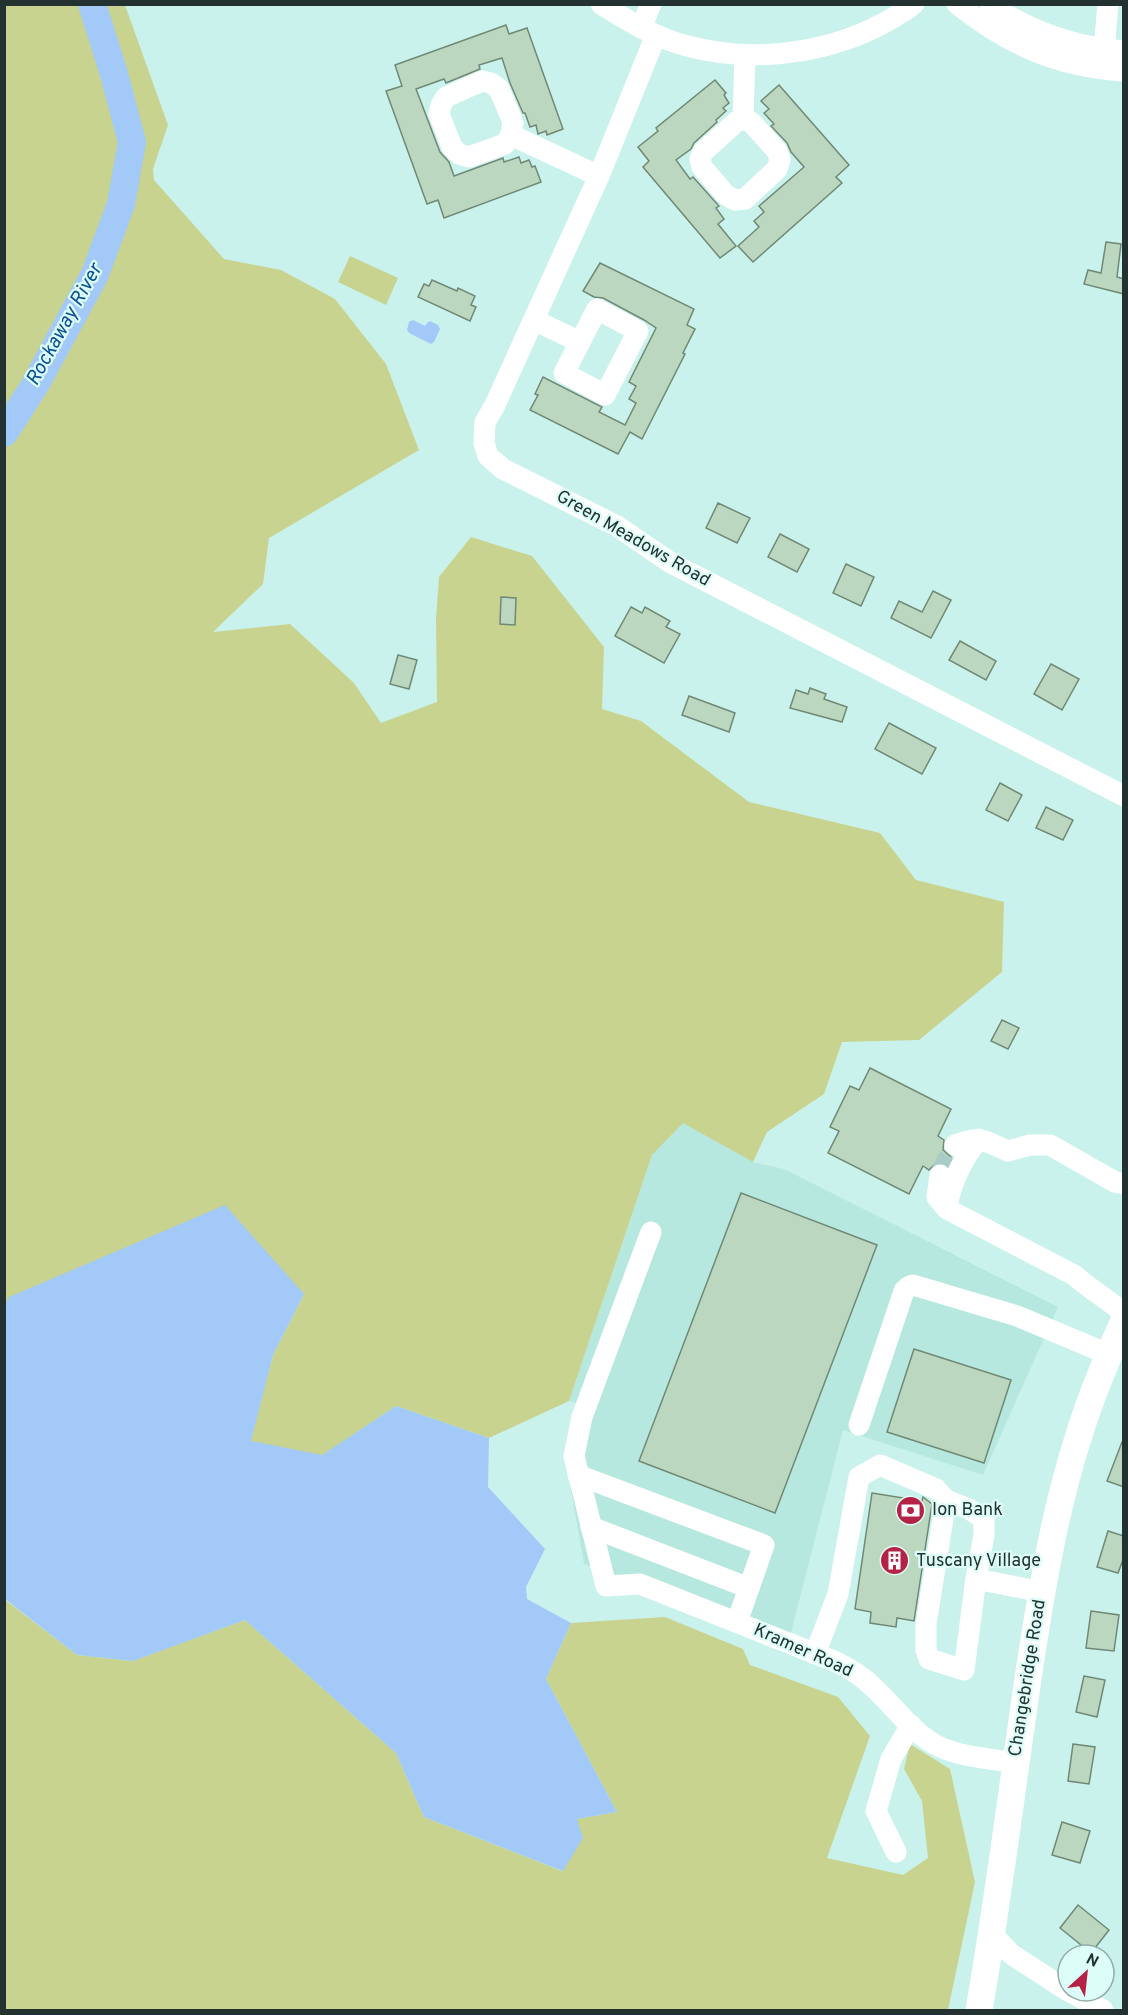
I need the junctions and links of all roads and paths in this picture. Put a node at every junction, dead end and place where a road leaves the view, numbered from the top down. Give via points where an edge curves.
1 (601, 4) edge
2 (651, 4) edge
3 (914, 4) edge
4 (957, 4) edge
5 (990, 4) edge
6 (1108, 4) edge
7 (649, 32) junction
8 (745, 55) junction
9 (1114, 60) edge
10 (743, 119) dead end
11 (511, 135) dead end
12 (598, 176) junction
13 (534, 320) junction
14 (580, 342) dead end
15 (1124, 796) edge
16 (979, 1139) junction
17 (956, 1145) dead end
18 (940, 1175) tunnel mouth
19 (1121, 1186) edge
20 (947, 1209) junction
21 (651, 1232) dead end
22 (1124, 1313) edge
23 (1124, 1321) edge
24 (1108, 1354) junction
25 (859, 1425) dead end
26 (578, 1475) junction
27 (946, 1500) junction
28 (591, 1527) junction
29 (976, 1579) junction
30 (749, 1588) junction
31 (1042, 1592) junction
32 (737, 1623) junction
33 (815, 1654) junction
34 (911, 1725) junction
35 (1015, 1762) junction
36 (896, 1852) dead end
37 (992, 1934) junction
38 (1056, 1983) edge
39 (979, 2010) edge

1 - 7 street
2 - 7 street, Green Meadows Road
3 - 8 street via 876,28 814,49
4 - 9 street via 1000,35 1039,54 1070,64
5 - 9 street via 1032,29
6 - 9 street
7 - 8 street via 686,46
7 - 12 street, Green Meadows Road
8 - 10 street
11 - 12 street
12 - 13 street, Green Meadows Road
13 - 14 street
13 - 15 street, Green Meadows Road via 484,422 488,456 503,469 617,526 671,563
16 - 17 street
16 - 19 street via 1008,1151 1050,1145
16 - 20 street via 949,1192
18 - 20 street via 937,1197
20 - 22 street via 1074,1275
21 - 26 street via 582,1417 574,1456
23 - 24 main road, Changebridge Road
24 - 25 street via 1017,1316 913,1285 904,1291
24 - 31 main road, Changebridge Road via 1064,1486
26 - 28 street
26 - 30 street via 764,1545
27 - 29 street via 984,1519
27 - 29 street via 926,1624 929,1659 964,1670
27 - 33 street via 936,1489 880,1465 859,1477 838,1594
28 - 30 street
28 - 32 street, Kramer Road via 606,1586 640,1584
29 - 31 street
30 - 32 street
31 - 35 main road, Changebridge Road
32 - 33 street, Kramer Road
33 - 34 street, Kramer Road via 854,1671
34 - 35 street, Kramer Road via 921,1736 952,1752
34 - 36 street via 891,1759 876,1811
35 - 37 main road, Changebridge Road
37 - 38 street via 1011,1954
37 - 39 main road, Changebridge Road

